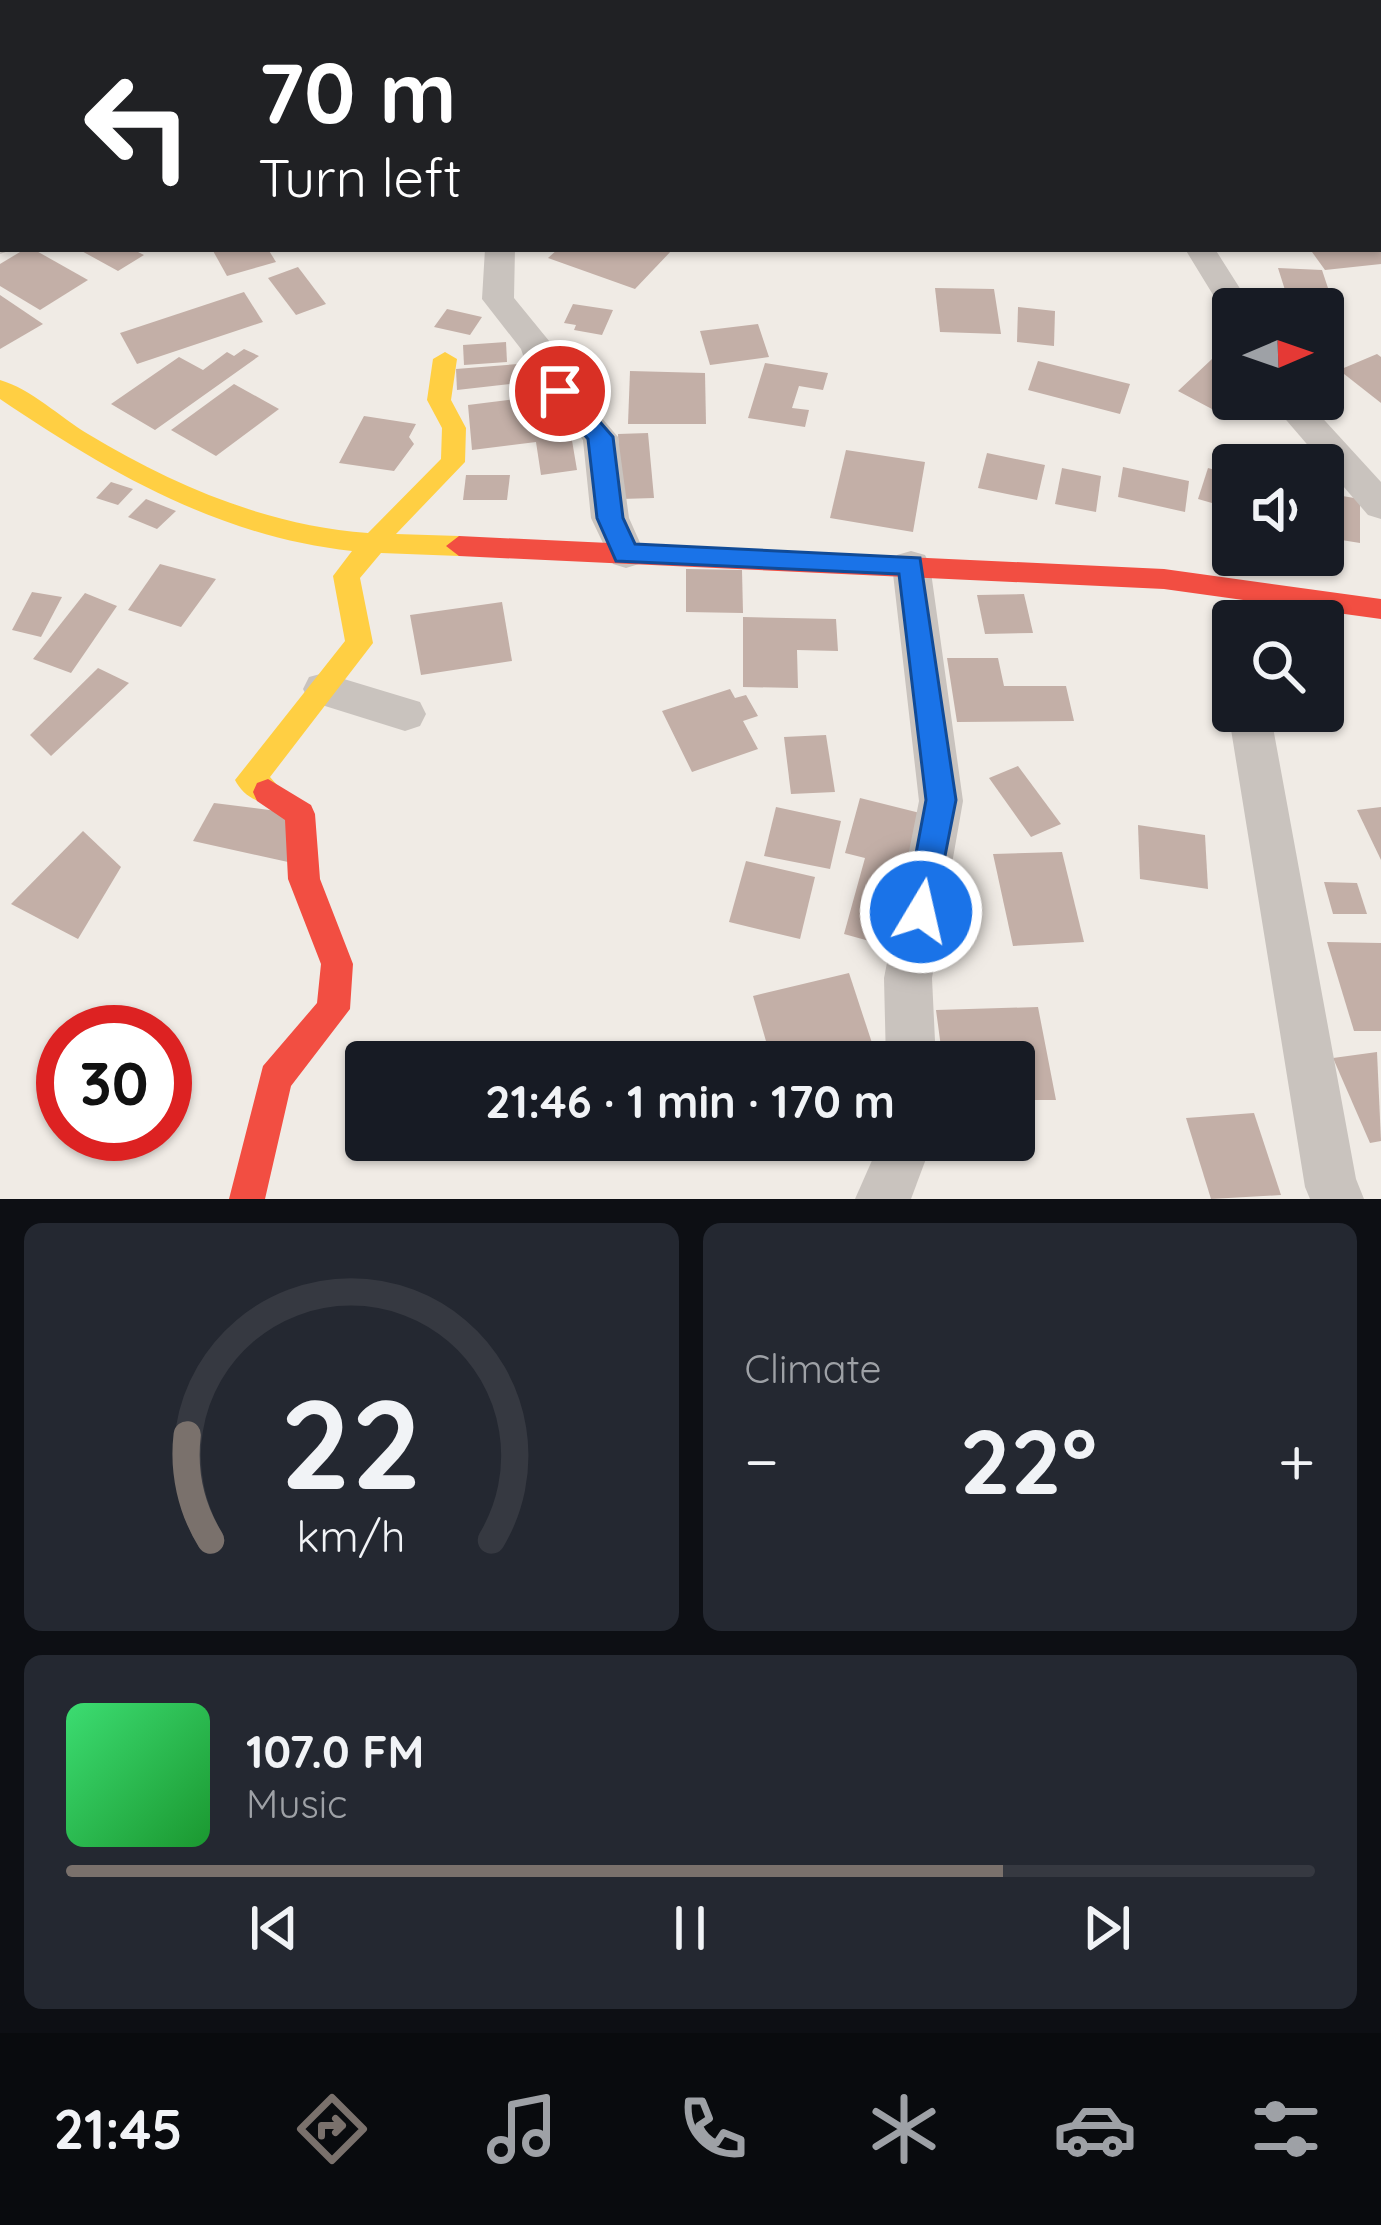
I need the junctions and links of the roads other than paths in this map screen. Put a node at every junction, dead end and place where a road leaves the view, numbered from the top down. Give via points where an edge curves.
1 (500, 252) edge
2 (1202, 252) edge
3 (1224, 288) edge
4 (445, 359) dead end
5 (0, 388) edge
6 (1304, 420) edge
7 (1381, 506) edge
8 (376, 542) junction
9 (626, 554) junction
10 (911, 565) junction
11 (1218, 600) edge
12 (1344, 608) edge
13 (1381, 609) edge
14 (324, 689) junction
15 (405, 714) dead end
16 (1253, 732) edge
17 (910, 1041) edge
18 (899, 1161) edge
19 (247, 1199) edge
20 (881, 1199) edge
21 (1338, 1199) edge

1 - 9 street via 498,299 537,346 543,371 600,437 610,518
2 - 3 street
4 - 8 street via 439,400 454,428 453,462
5 - 8 street via 105,459 211,510
6 - 7 street
8 - 9 street
8 - 14 street via 346,576 359,643
9 - 10 street
10 - 11 street via 1164,579
10 - 17 street via 941,800 908,978
12 - 13 street
14 - 15 street
14 - 19 street via 250,780 300,814 304,879 337,964 333,1009 274,1078
16 - 21 street
18 - 20 street

